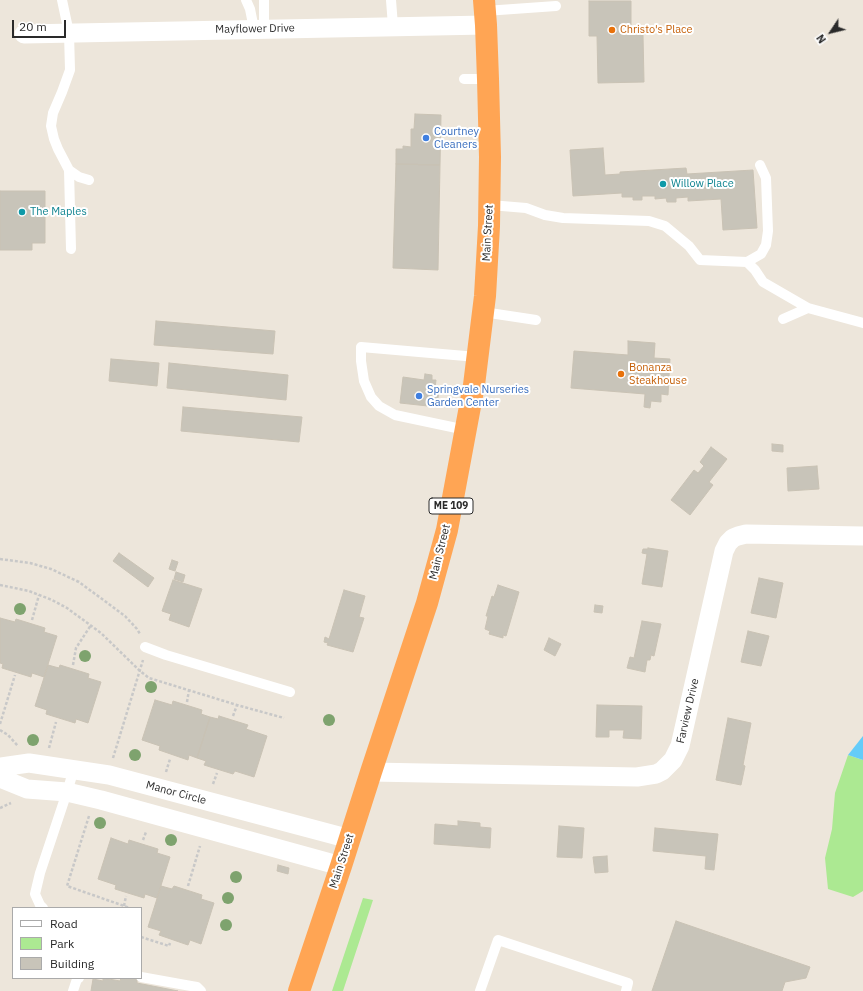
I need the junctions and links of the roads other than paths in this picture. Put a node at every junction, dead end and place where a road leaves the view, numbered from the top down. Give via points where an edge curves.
1 (62, 0) edge
2 (246, 0) edge
3 (264, 0) edge
4 (391, 0) edge
5 (556, 6) dead end
6 (485, 12) edge
7 (393, 26) junction
8 (259, 29) junction
9 (68, 33) junction
10 (24, 34) dead end
11 (488, 79) junction
12 (464, 80) dead end
13 (760, 165) dead end
14 (69, 170) junction
15 (89, 180) dead end
16 (490, 205) junction
17 (71, 249) dead end
18 (747, 262) junction
19 (808, 308) junction
20 (483, 312) junction
21 (784, 319) dead end
22 (536, 320) dead end
23 (863, 323) edge
24 (477, 357) junction
25 (466, 430) junction
26 (863, 536) edge
27 (145, 647) road end
28 (290, 692) dead end
29 (0, 767) edge
30 (74, 769) junction
31 (371, 772) junction
32 (0, 778) edge
33 (67, 792) junction
34 (350, 839) junction
35 (341, 866) junction
36 (42, 907) edge
37 (142, 977) edge
38 (77, 979) edge
39 (74, 991) edge
40 (201, 991) edge
41 (299, 991) edge
42 (480, 991) edge
43 (626, 991) edge

1 - 9 lane
2 - 8 lane
3 - 8 lane
4 - 7 lane
5 - 6 lane
6 - 7 street, Mayflower Drive
6 - 11 highway, Main Street / ME 109
7 - 8 street, Mayflower Drive
8 - 9 street, Mayflower Drive
9 - 10 street, Mayflower Drive
9 - 14 lane via 70,70 53,113 52,126 54,139
11 - 12 lane
11 - 16 highway, Main Street / ME 109
13 - 18 lane via 766,178 766,245 761,254
14 - 15 lane via 78,177
14 - 17 lane
16 - 18 lane via 526,208 563,218 648,222 665,226 689,246 700,260
16 - 20 highway, Main Street / ME 109
18 - 19 lane via 763,282
19 - 21 lane
19 - 23 lane
20 - 22 lane
20 - 24 highway, Main Street / ME 109
24 - 25 highway, Main Street / ME 109
24 - 25 lane via 361,347 364,381 371,397 379,406 395,415
25 - 31 highway, Main Street / ME 109 via 446,530 427,603
26 - 31 street, Farview Drive via 746,534 733,538 728,543 724,551 680,746 673,760 656,774 637,777
27 - 28 lane
29 - 30 street, Manor Circle via 29,763
30 - 33 lane
30 - 34 street, Manor Circle via 108,775
31 - 34 highway, Main Street / ME 109
32 - 33 street via 27,789
33 - 35 street
33 - 36 lane via 35,894
34 - 35 highway, Main Street / ME 109
35 - 41 highway, Main Street / ME 109
37 - 40 lane via 197,987
38 - 39 lane
42 - 43 lane via 498,940 628,982

